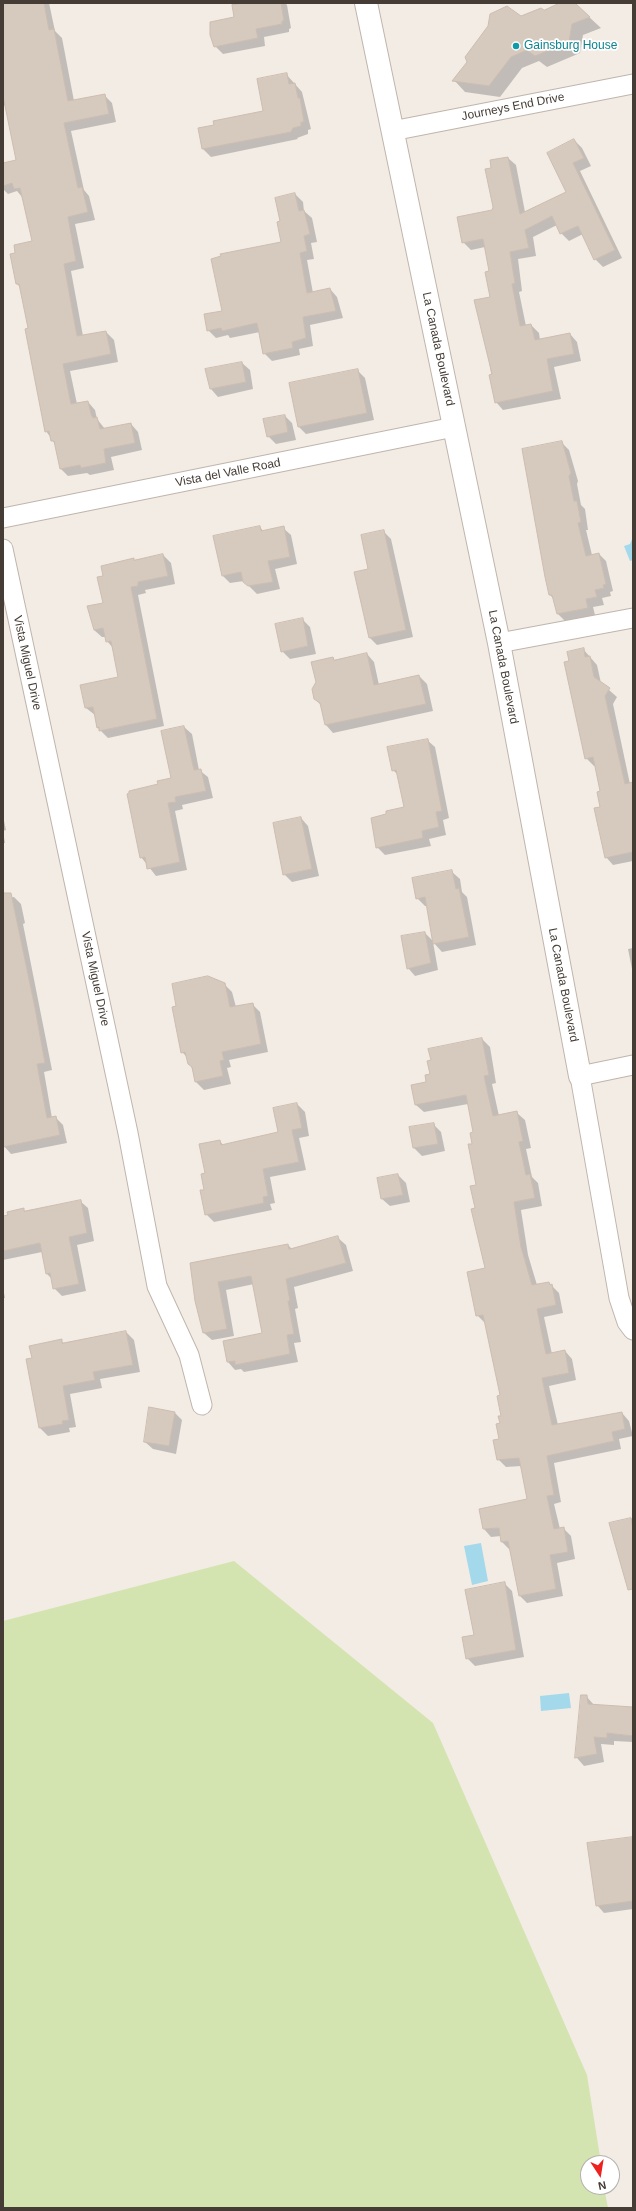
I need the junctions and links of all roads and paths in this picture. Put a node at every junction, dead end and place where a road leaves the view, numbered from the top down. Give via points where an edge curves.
1 (366, 3) edge
2 (633, 84) edge
3 (392, 131) junction
4 (454, 427) junction
5 (3, 518) edge
6 (3, 549) edge
7 (633, 618) edge
8 (499, 643) junction
9 (633, 1065) edge
10 (580, 1076) junction
11 (633, 1330) edge
12 (202, 1405) dead end

1 - 3 street, La Canada Boulevard
2 - 3 street, Journeys End Drive
3 - 4 street, La Canada Boulevard
4 - 5 street, Vista del Valle Road
4 - 8 street, La Canada Boulevard
6 - 12 street, Vista Miguel Drive via 128,1133 157,1286 188,1355
7 - 8 street
8 - 10 street, La Canada Boulevard
9 - 10 street
10 - 11 street, La Canada Boulevard via 619,1298 627,1322

